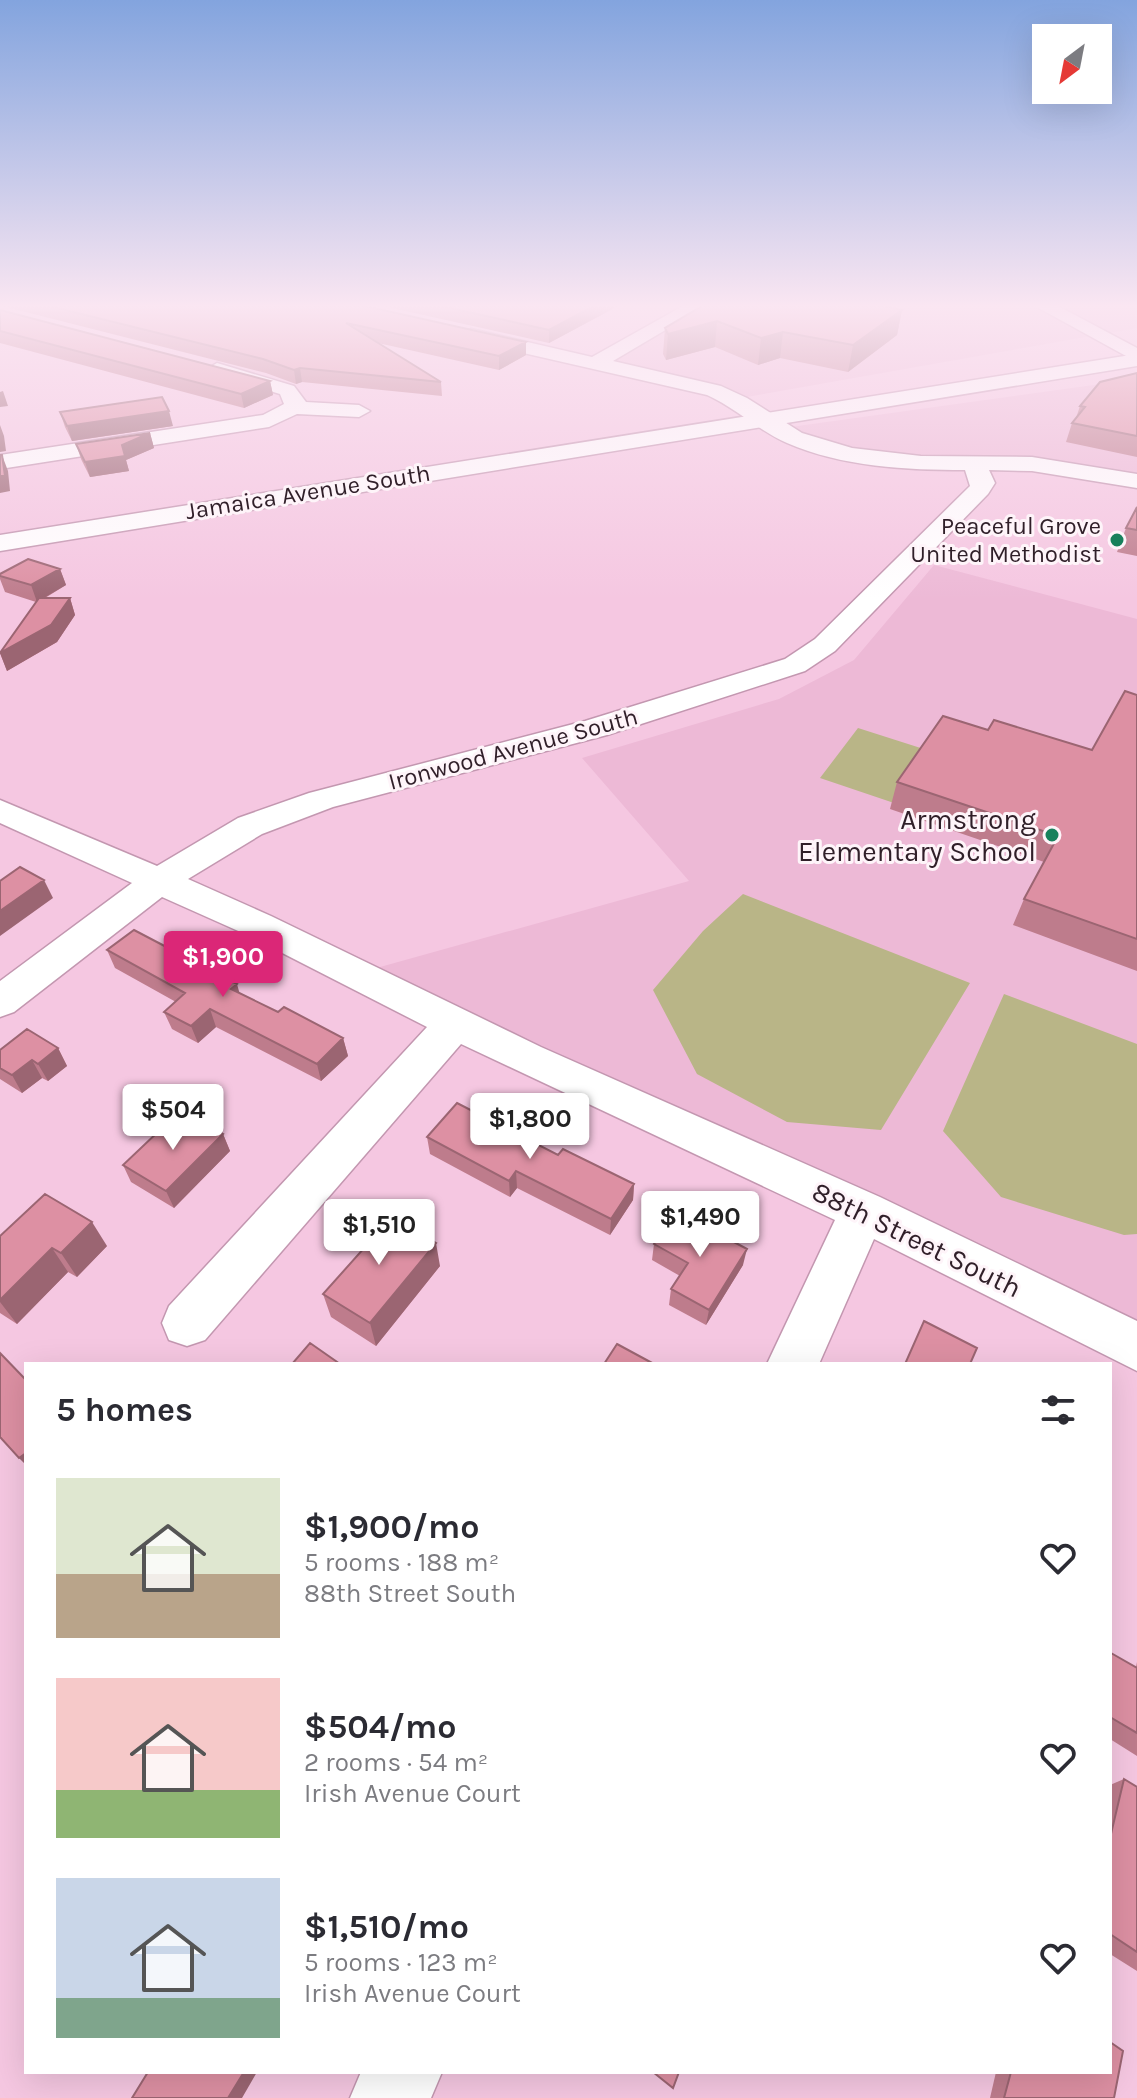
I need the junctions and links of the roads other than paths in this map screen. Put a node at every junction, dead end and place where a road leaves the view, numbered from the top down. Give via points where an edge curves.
1 (295, 404) edge
2 (737, 404) edge
3 (820, 404) edge
4 (293, 408) junction
5 (359, 411) dead end
6 (758, 415) junction
7 (0, 462) edge
8 (973, 462) junction
9 (1137, 481) edge
10 (0, 527) edge
11 (0, 543) edge
12 (0, 810) edge
13 (157, 882) junction
14 (0, 1002) edge
15 (455, 1023) junction
16 (863, 1211) junction
17 (187, 1323) dead end
18 (1137, 1347) edge
19 (794, 1362) edge
20 (403, 2074) edge
21 (388, 2098) edge

1 - 4 street
2 - 6 street
3 - 6 main road, Jamaica Avenue South
4 - 5 street
4 - 7 street via 269,421
6 - 8 street via 794,438 850,455
6 - 10 main road, Jamaica Avenue South
6 - 11 main road, Jamaica Avenue South
8 - 9 street via 1058,467
8 - 13 street, Ironwood Avenue South via 983,483 980,489 825,645 795,665 596,728 321,800 250,826
12 - 13 street, 88th Street South
13 - 14 street, Ironwood Avenue South
13 - 15 street, 88th Street South via 258,925
15 - 16 street, 88th Street South
15 - 17 street
16 - 18 street, 88th Street South
16 - 19 street
20 - 21 street

